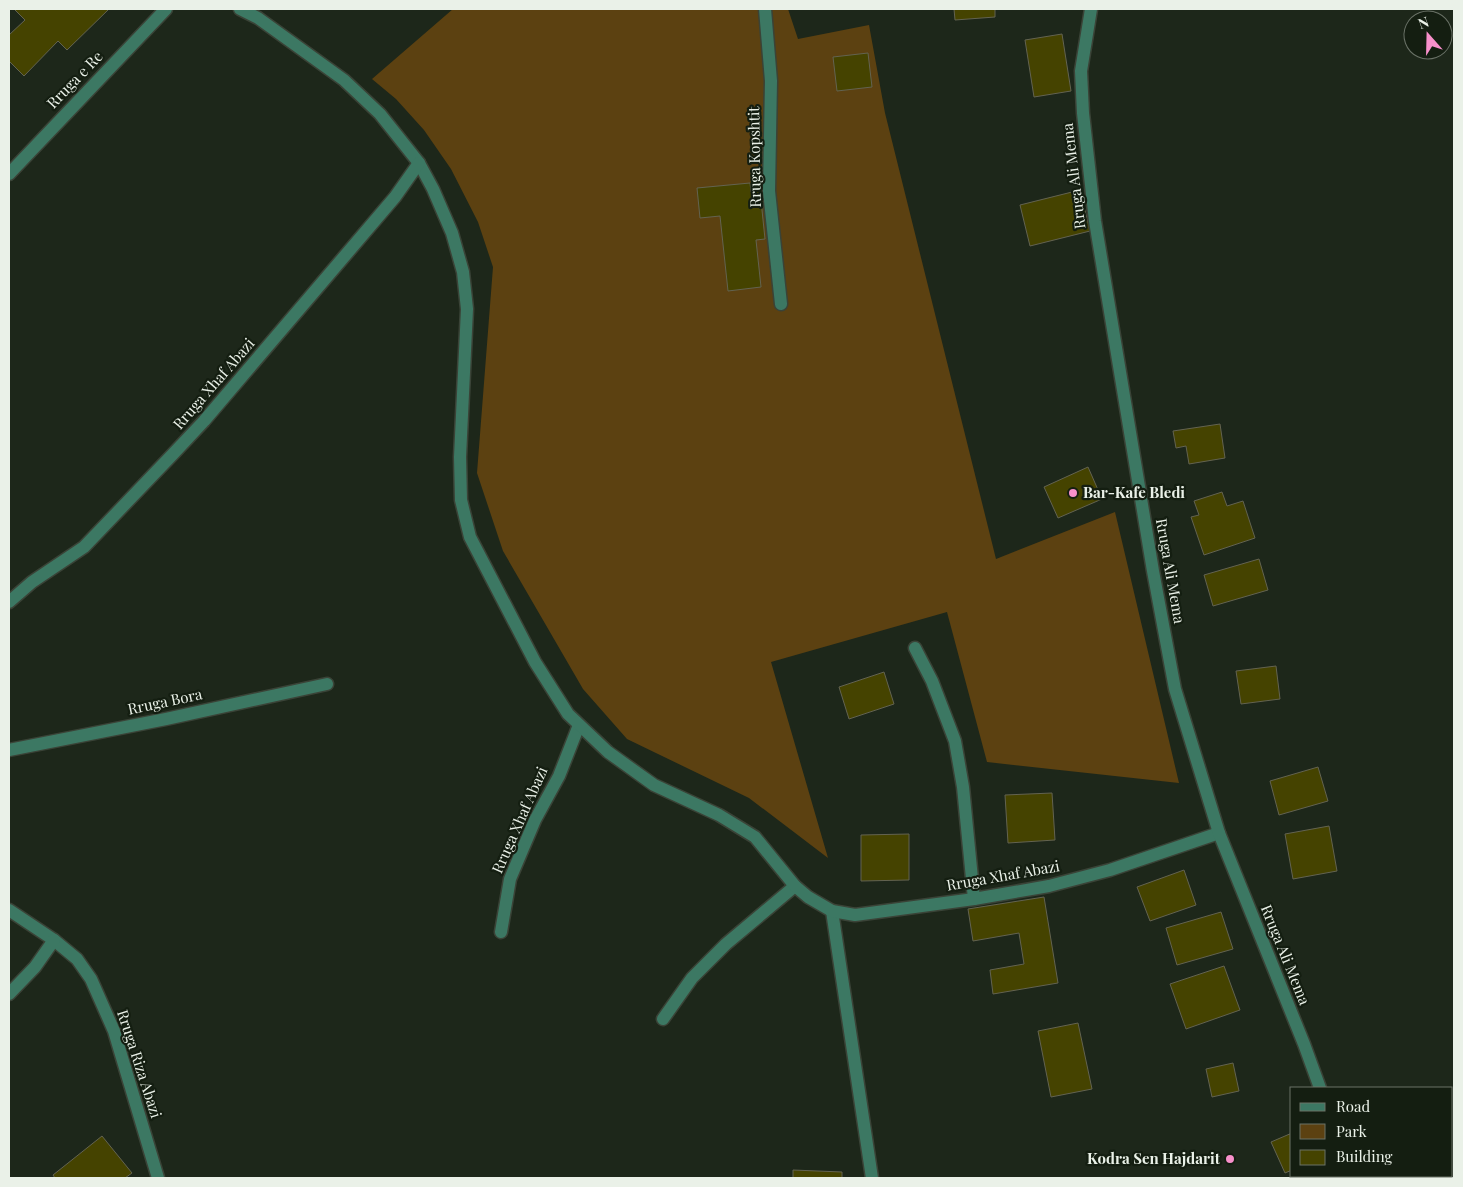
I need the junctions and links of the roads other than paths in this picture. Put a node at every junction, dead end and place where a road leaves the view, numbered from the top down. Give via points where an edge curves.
1 (166, 9) edge
2 (240, 9) edge
3 (765, 9) edge
4 (1091, 9) edge
5 (419, 163) junction
6 (9, 174) edge
7 (781, 304) dead end
8 (9, 602) edge
9 (915, 648) dead end
10 (327, 684) dead end
11 (579, 725) junction
12 (9, 750) edge
13 (1219, 833) junction
14 (795, 886) junction
15 (974, 899) junction
16 (9, 910) edge
17 (832, 911) junction
18 (501, 932) dead end
19 (54, 940) junction
20 (9, 994) edge
21 (663, 1019) dead end
22 (1320, 1087) edge
23 (158, 1178) edge
24 (872, 1178) edge

1 - 6 street, Rruga e Re
2 - 5 street, Rruga Xhaf Abazi via 258,18 344,80 380,114
3 - 7 street, Rruga Kopshtit via 771,81 769,192
4 - 13 street, Rruga Ali Mema via 1081,70 1095,221 1175,689
5 - 8 street, Rruga Xhaf Abazi via 395,197 180,448 84,547 32,582
5 - 11 street, Rruga Xhaf Abazi via 452,233 463,272 467,309 461,500 470,537 535,662 568,714
9 - 15 street via 955,741
10 - 12 street, Rruga Bora
11 - 14 street, Rruga Xhaf Abazi via 608,752 654,785 719,815 755,837
11 - 18 street, Rruga Xhaf Abazi via 559,776 535,820 510,879
13 - 15 street, Rruga Xhaf Abazi via 1110,870 1049,886
13 - 22 street, Rruga Ali Mema
14 - 17 street, Rruga Xhaf Abazi
14 - 21 street via 692,978
15 - 17 street, Rruga Xhaf Abazi via 855,915
16 - 19 street, Rruga Riza Abazi
17 - 24 street
19 - 20 street via 35,967
19 - 23 street, Rruga Riza Abazi via 77,960 91,979 114,1031

